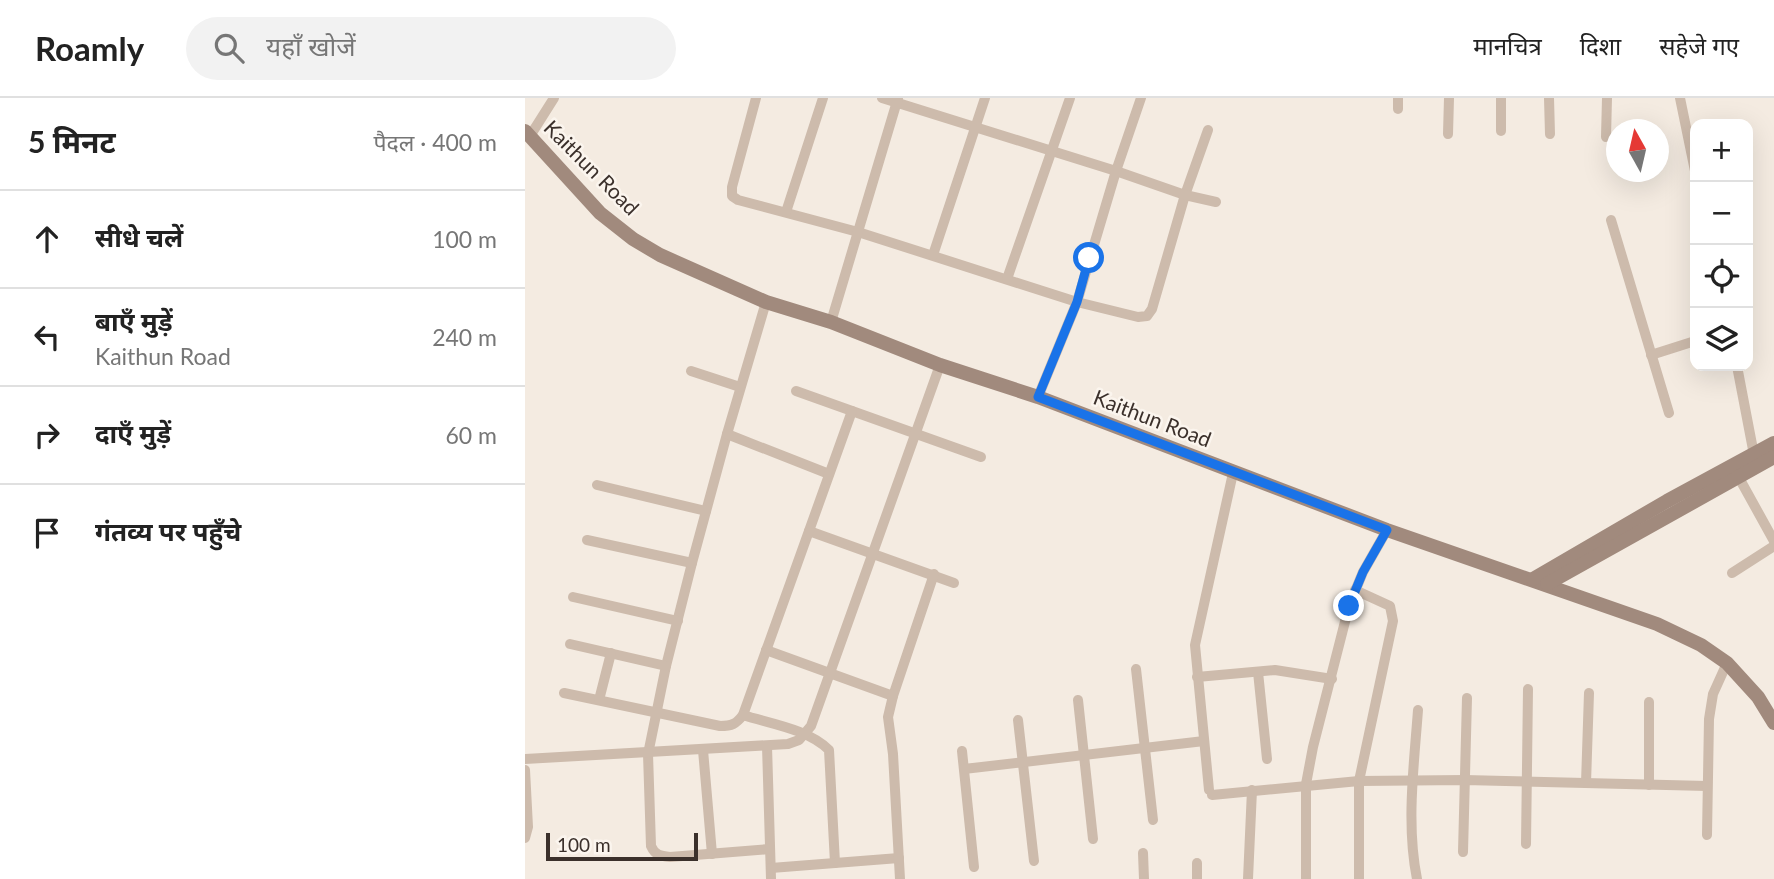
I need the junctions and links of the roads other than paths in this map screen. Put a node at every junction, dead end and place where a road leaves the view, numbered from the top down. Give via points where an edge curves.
1 (554, 98) edge
2 (756, 98) edge
3 (823, 98) edge
4 (882, 98) edge
5 (985, 98) edge
6 (1070, 98) edge
7 (1141, 98) edge
8 (1449, 98) edge
9 (1501, 98) edge
10 (1549, 98) edge
11 (1607, 98) edge
12 (1680, 98) edge
13 (897, 100) edge
14 (1606, 119) edge
15 (975, 128) junction
16 (1208, 130) dead end
17 (1501, 131) dead end
18 (528, 134) edge
19 (1448, 134) dead end
20 (1550, 134) dead end
21 (1690, 147) edge
22 (1052, 151) junction
23 (1117, 171) junction
24 (1185, 195) junction
25 (1216, 202) dead end
26 (786, 212) junction
27 (1611, 220) dead end
28 (858, 232) junction
29 (933, 255) junction
30 (1007, 279) junction
31 (766, 302) junction
32 (1077, 302) junction
33 (831, 322) junction
34 (1690, 343) edge
35 (1651, 355) junction
36 (940, 365) junction
37 (691, 371) dead end
38 (1738, 371) edge
39 (740, 387) junction
40 (796, 391) dead end
41 (1038, 397) junction
42 (852, 411) junction
43 (1668, 413) dead end
44 (915, 433) junction
45 (727, 434) junction
46 (1774, 443) edge
47 (981, 457) dead end
48 (1774, 457) edge
49 (1755, 460) junction
50 (1233, 473) junction
51 (829, 474) junction
52 (1738, 476) junction
53 (597, 485) dead end
54 (706, 511) junction
55 (1387, 530) junction
56 (809, 531) junction
57 (587, 540) dead end
58 (1774, 544) edge
59 (872, 553) junction
60 (692, 563) junction
61 (1732, 573) dead end
62 (934, 574) junction
63 (1540, 582) junction
64 (954, 583) dead end
65 (1355, 590) junction
66 (573, 597) dead end
67 (678, 621) junction
68 (570, 644) dead end
69 (766, 650) junction
70 (611, 653) junction
71 (1727, 663) junction
72 (667, 666) junction
73 (1136, 669) dead end
74 (830, 672) junction
75 (1258, 672) junction
76 (1197, 677) junction
77 (1332, 679) junction
78 (1528, 689) dead end
79 (564, 693) dead end
80 (1589, 693) dead end
81 (893, 696) junction
82 (1467, 698) dead end
83 (599, 700) junction
84 (1079, 700) dead end
85 (1649, 702) dead end
86 (1418, 710) dead end
87 (657, 712) junction
88 (743, 715) junction
89 (1018, 720) dead end
90 (1774, 723) edge
91 (806, 735) junction
92 (1204, 741) junction
93 (767, 746) junction
94 (1146, 748) junction
95 (703, 750) junction
96 (962, 751) dead end
97 (648, 754) junction
98 (1085, 755) junction
99 (525, 759) edge
100 (1267, 759) dead end
101 (1023, 762) junction
102 (964, 769) junction
103 (525, 770) edge
104 (1359, 780) junction
105 (1413, 780) junction
106 (1465, 780) junction
107 (1527, 782) junction
108 (1586, 783) junction
109 (1306, 784) junction
110 (1649, 785) junction
111 (1707, 786) junction
112 (1252, 790) junction
113 (1153, 820) dead end
114 (1707, 835) dead end
115 (525, 838) edge
116 (1093, 839) dead end
117 (1527, 844) dead end
118 (770, 849) junction
119 (1464, 852) dead end
120 (712, 853) junction
121 (1143, 853) dead end
122 (899, 859) junction
123 (1034, 861) dead end
124 (835, 863) junction
125 (1197, 863) dead end
126 (974, 867) dead end
127 (771, 873) edge
128 (900, 879) edge
129 (1144, 879) edge
130 (1197, 879) edge
131 (1248, 879) edge
132 (1306, 879) edge
133 (1359, 879) edge
134 (1417, 879) edge

1 - 18 street
2 - 26 street via 732,196
3 - 26 street
4 - 13 street
5 - 15 street
6 - 22 street
7 - 23 street
8 - 19 street
9 - 17 street
10 - 20 street
11 - 14 street
12 - 21 street
13 - 15 street
13 - 28 street
15 - 22 street
15 - 29 street
16 - 24 street
18 - 31 street, Kaithun Road via 600,213 633,239
22 - 23 street
22 - 30 street
23 - 24 street
23 - 32 street
24 - 25 street
24 - 32 street via 1147,316
26 - 28 street
27 - 35 street
28 - 29 street
28 - 33 street
29 - 30 street
30 - 32 street
31 - 33 street, Kaithun Road
31 - 39 street
32 - 41 street
33 - 36 street, Kaithun Road
34 - 35 street
35 - 43 street
36 - 41 street, Kaithun Road
36 - 44 street
37 - 39 street
38 - 49 street
39 - 45 street
40 - 42 street
41 - 50 street, Kaithun Road
42 - 44 street
42 - 51 street
44 - 47 street
44 - 59 street
45 - 51 street
45 - 54 street
46 - 49 street
48 - 49 street
49 - 52 street
49 - 63 street
50 - 55 street, Kaithun Road
50 - 76 street via 1195,645
51 - 56 street
52 - 58 street
52 - 63 street
53 - 54 street
54 - 60 street
55 - 63 street, Kaithun Road
55 - 65 street
56 - 59 street
56 - 69 street
57 - 60 street
58 - 61 street
59 - 62 street
59 - 74 street
60 - 67 street
62 - 64 street
62 - 81 street
63 - 71 street, Kaithun Road via 1657,624
65 - 77 street
65 - 104 street via 1390,606 1393,612
66 - 67 street
67 - 72 street
68 - 70 street
69 - 74 street
69 - 88 street
70 - 72 street
70 - 83 street
71 - 90 street, Kaithun Road
71 - 111 street via 1710,706
72 - 87 street
73 - 94 street
74 - 81 street
74 - 91 street
75 - 76 street
75 - 77 street via 1275,670
75 - 100 street
76 - 92 street
77 - 109 street
78 - 107 street
79 - 83 street
80 - 108 street
81 - 122 street via 888,727
82 - 106 street
83 - 87 street
84 - 98 street
85 - 110 street
86 - 105 street
87 - 88 street via 720,726 731,726
87 - 97 street
88 - 91 street
89 - 101 street
91 - 93 street via 788,744
91 - 124 street via 829,750
92 - 94 street
92 - 112 street via 1211,792
93 - 95 street
93 - 118 street
94 - 98 street
94 - 113 street
95 - 97 street
95 - 120 street
96 - 102 street
97 - 99 street
97 - 120 street via 653,852 670,857
98 - 101 street
98 - 116 street
101 - 102 street
101 - 123 street
102 - 126 street
103 - 115 street
104 - 105 street
104 - 109 street
104 - 133 street
105 - 106 street
105 - 134 street
106 - 107 street
106 - 119 street
107 - 108 street
107 - 117 street
108 - 110 street
109 - 112 street
109 - 132 street
110 - 111 street
111 - 114 street
112 - 131 street
118 - 120 street
118 - 127 street
121 - 129 street
122 - 124 street
122 - 128 street
124 - 127 street
125 - 130 street

